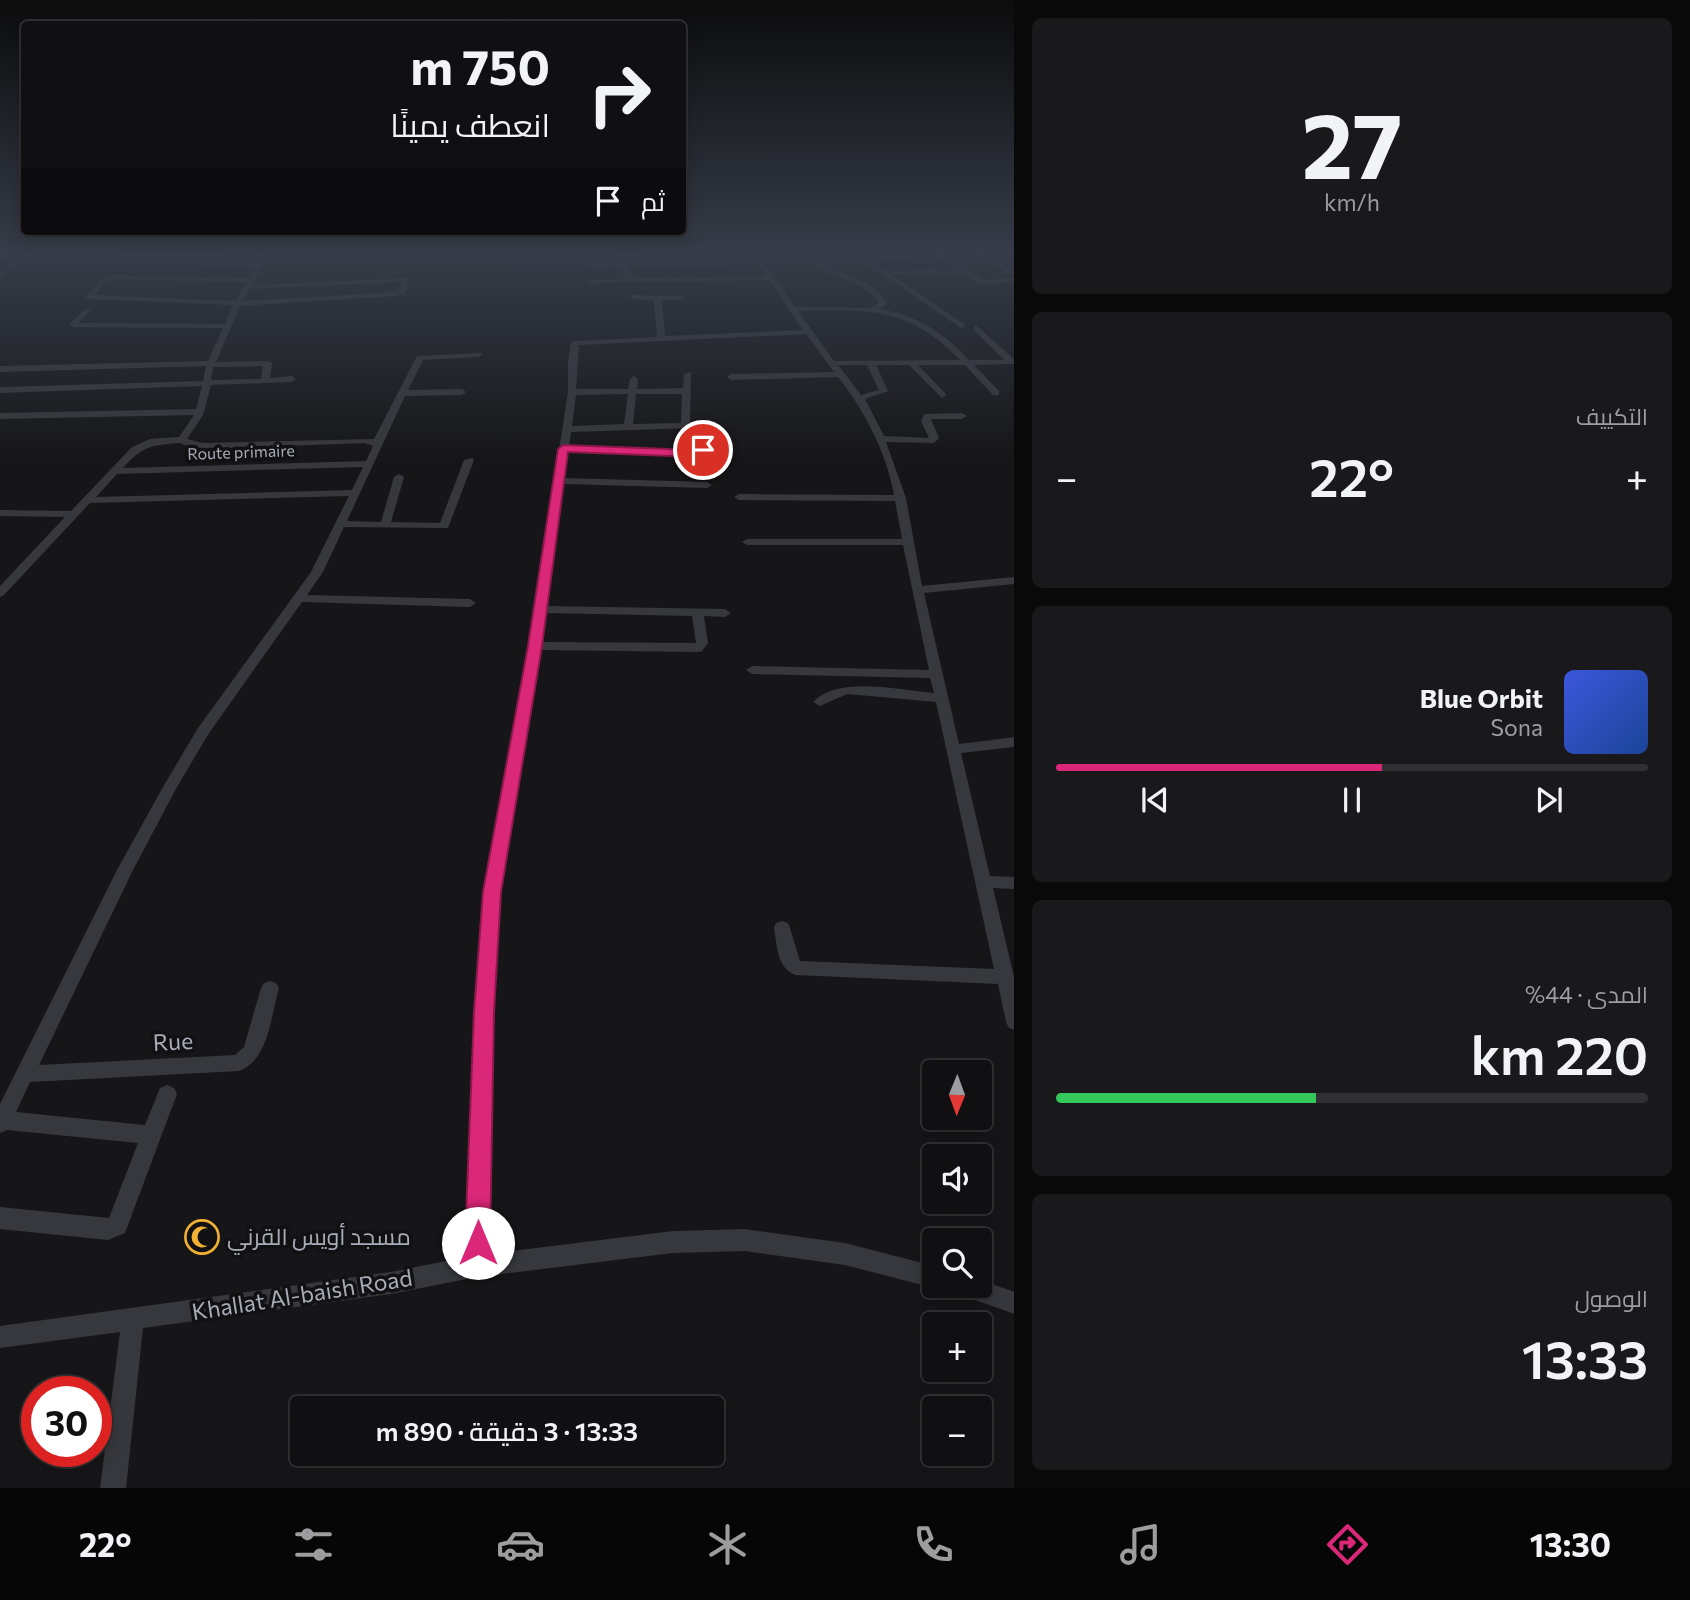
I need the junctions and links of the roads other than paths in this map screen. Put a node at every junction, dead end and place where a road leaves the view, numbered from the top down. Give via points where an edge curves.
1 (77, 320) edge
2 (230, 320) edge
3 (660, 320) edge
4 (800, 320) edge
5 (905, 320) edge
6 (953, 320) edge
7 (228, 326) junction
8 (961, 326) dead end
9 (977, 328) dead end
10 (808, 332) junction
11 (661, 337) junction
12 (478, 355) dead end
13 (870, 362) junction
14 (911, 362) junction
15 (965, 362) junction
16 (1013, 362) edge
17 (833, 363) junction
18 (211, 364) junction
19 (64, 366) junction
20 (0, 369) edge
21 (688, 374) dead end
22 (842, 374) junction
23 (731, 377) dead end
24 (292, 379) dead end
25 (634, 379) dead end
26 (265, 381) junction
27 (207, 384) junction
28 (54, 388) junction
29 (0, 390) edge
30 (462, 391) dead end
31 (633, 391) junction
32 (688, 391) junction
33 (572, 392) junction
34 (404, 393) junction
35 (996, 393) dead end
36 (942, 395) dead end
37 (860, 398) junction
38 (199, 412) junction
39 (0, 416) edge
40 (962, 416) dead end
41 (685, 425) junction
42 (628, 427) junction
43 (567, 429) junction
44 (880, 439) junction
45 (182, 440) junction
46 (377, 442) junction
47 (563, 449) junction
48 (468, 460) dead end
49 (368, 464) junction
50 (114, 471) junction
51 (399, 477) dead end
52 (558, 481) junction
53 (707, 485) dead end
54 (354, 493) junction
55 (738, 497) dead end
56 (901, 498) junction
57 (86, 500) junction
58 (0, 513) edge
59 (75, 514) junction
60 (339, 524) junction
61 (385, 525) junction
62 (747, 542) dead end
63 (909, 542) junction
64 (1014, 580) edge
65 (916, 590) junction
66 (0, 593) edge
67 (299, 598) junction
68 (470, 604) dead end
69 (538, 610) junction
70 (698, 612) junction
71 (725, 613) dead end
72 (535, 646) junction
73 (752, 670) dead end
74 (936, 674) junction
75 (941, 698) junction
76 (820, 702) dead end
77 (1014, 742) edge
78 (953, 749) junction
79 (983, 882) junction
80 (1014, 883) edge
81 (782, 928) dead end
82 (270, 988) dead end
83 (1009, 988) edge
84 (1014, 1022) edge
85 (24, 1074) junction
86 (167, 1094) dead end
87 (1, 1122) edge
88 (151, 1135) junction
89 (0, 1218) edge
90 (477, 1266) junction
91 (922, 1274) edge
92 (992, 1295) edge
93 (1014, 1303) edge
94 (134, 1320) junction
95 (0, 1337) edge
96 (113, 1488) edge

1 - 7 street via 73,325
2 - 7 street
3 - 11 street
4 - 10 street
5 - 15 street via 930,329
6 - 8 street
7 - 18 street
9 - 16 street
10 - 11 street
10 - 17 street
11 - 33 street via 576,341
12 - 34 street via 421,358
13 - 14 street
13 - 17 street
13 - 37 street via 884,390
14 - 15 street
14 - 36 street
15 - 16 street
15 - 35 street
17 - 22 street
18 - 19 street
18 - 26 street via 268,363
18 - 27 street
19 - 20 street
19 - 28 street
21 - 32 street
22 - 23 street
22 - 37 street
24 - 26 street
25 - 31 street
26 - 27 street
27 - 28 street
27 - 38 street
28 - 29 street
30 - 34 street
31 - 32 street
31 - 33 street
31 - 42 street
32 - 41 street
33 - 43 street
34 - 46 street
37 - 44 street
38 - 39 street
38 - 45 street
40 - 44 street via 927,416 931,441
41 - 42 street
41 - 47 street via 700,427 703,452
42 - 43 street
43 - 47 street
44 - 56 street
45 - 46 street via 203,446
45 - 50 street via 142,444
46 - 49 street
47 - 52 street
48 - 61 street via 444,526
49 - 50 street, Route primaire
49 - 54 street
50 - 57 street
51 - 61 street
52 - 53 street
52 - 69 street
54 - 57 street
54 - 60 street
55 - 56 street
56 - 63 street
57 - 59 street
58 - 59 street
59 - 66 street
60 - 61 street
60 - 67 street
62 - 63 street
63 - 65 street
64 - 65 street
65 - 74 street
67 - 68 street
67 - 85 street via 203,731 170,787
69 - 70 street
69 - 72 street
70 - 71 street
70 - 72 street via 702,643 698,648
72 - 90 street via 492,892
73 - 74 street
74 - 75 street
75 - 76 street via 847,690
75 - 78 street
77 - 78 street
78 - 79 street
79 - 80 street
79 - 83 street
81 - 83 street via 790,963 796,968
82 - 85 street, Rue via 252,1052 239,1063
83 - 84 street
85 - 87 street
86 - 88 street
87 - 88 street
88 - 89 street via 120,1221 113,1228
90 - 91 street, Khallat Al-baish Road via 673,1242 744,1240 845,1254
90 - 94 street, Khallat Al-baish Road
92 - 93 street
94 - 95 street, Khallat Al-baish Road
94 - 96 street

